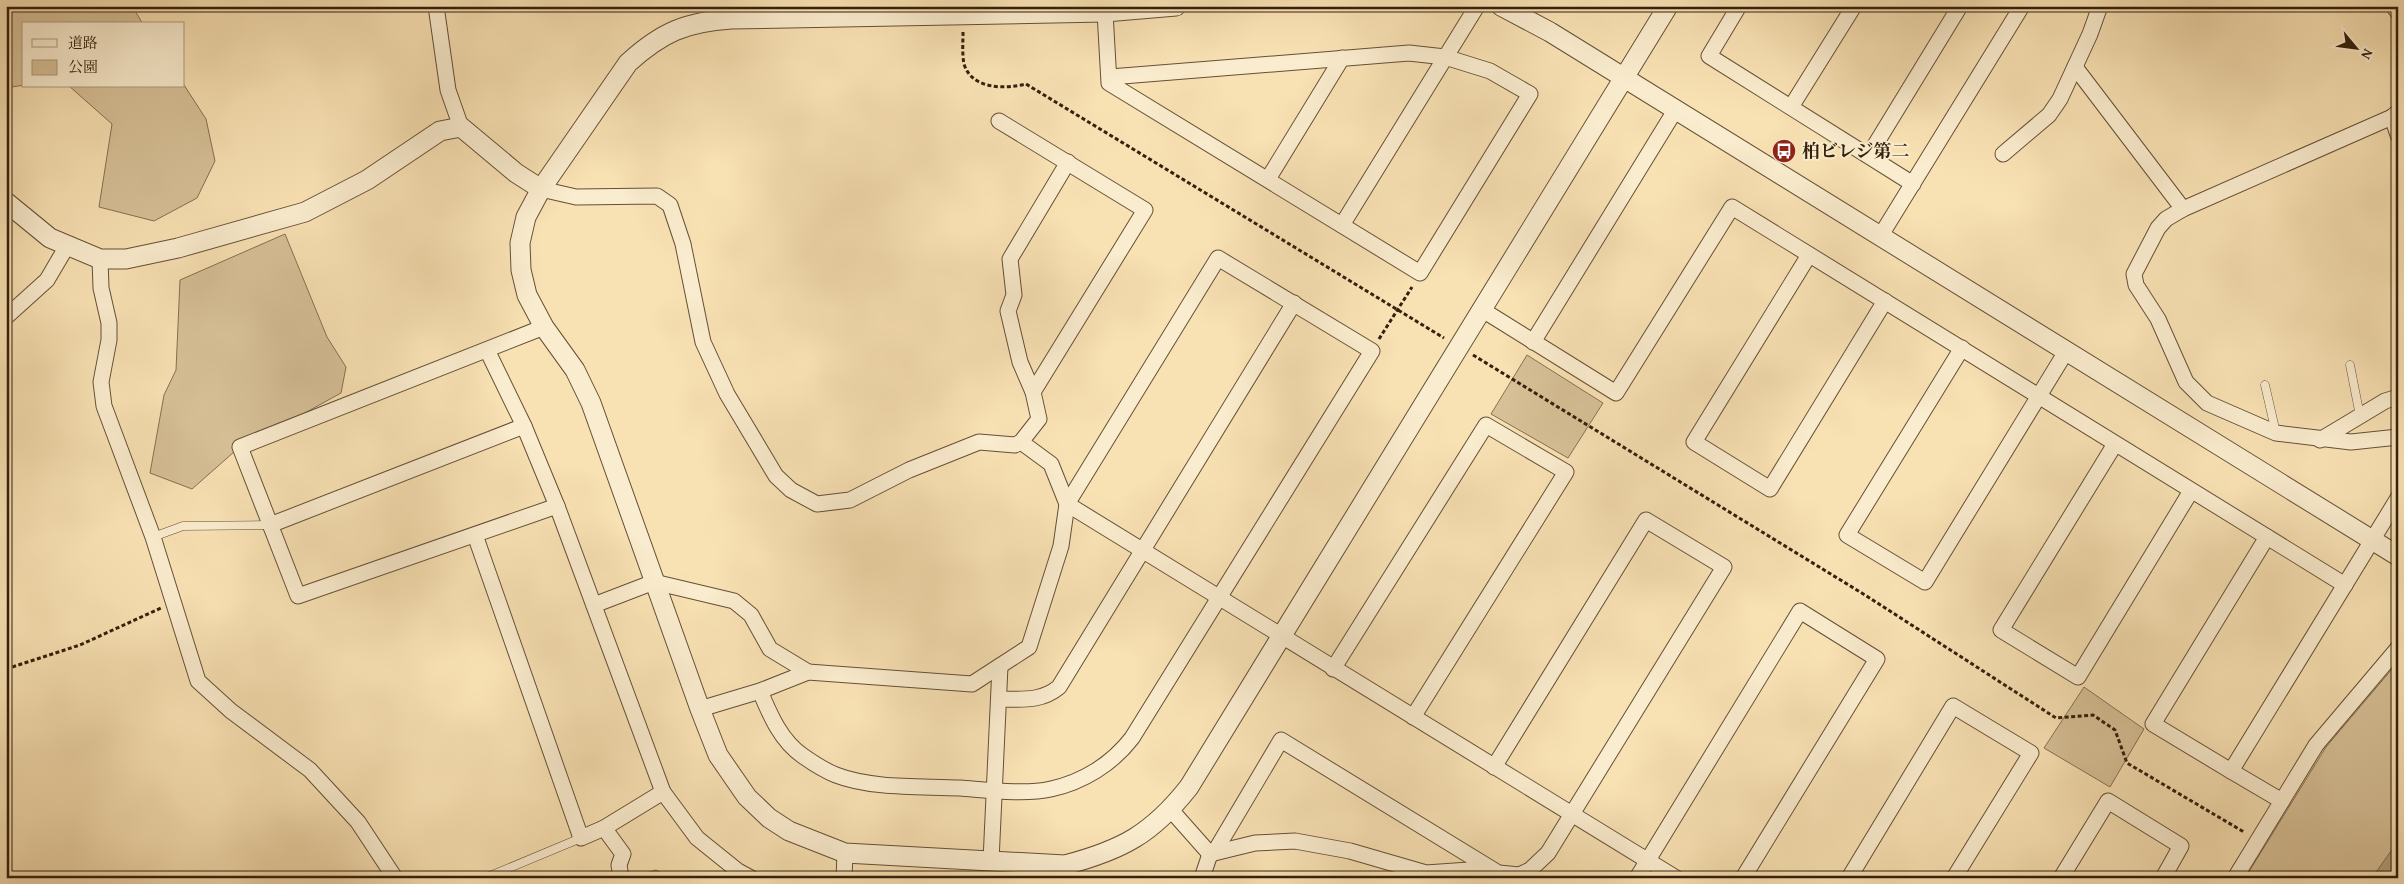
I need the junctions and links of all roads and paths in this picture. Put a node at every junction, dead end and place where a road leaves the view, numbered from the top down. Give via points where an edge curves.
1 (436, 6) edge
2 (1176, 6) edge
3 (1477, 6) edge
4 (1500, 6) edge
5 (1668, 6) edge
6 (1739, 6) edge
7 (1854, 6) edge
8 (1960, 6) edge
9 (2022, 6) edge
10 (2100, 6) edge
11 (2394, 6) edge
12 (892, 11) edge
13 (797, 12) edge
14 (1105, 12) junction
15 (2398, 12) edge
16 (962, 16) junction
17 (1445, 57) junction
18 (1342, 58) junction
19 (2075, 67) junction
20 (1110, 77) junction
21 (1624, 77) junction
22 (1792, 107) junction
23 (1676, 109) junction
24 (2395, 114) edge
25 (999, 121) dead end
26 (461, 127) junction
27 (2398, 135) edge
28 (2003, 154) dead end
29 (1869, 155) junction
30 (1068, 162) junction
31 (1268, 179) junction
32 (1913, 184) junction
33 (541, 189) junction
34 (6, 202) edge
35 (2184, 209) junction
36 (1342, 225) junction
37 (1881, 235) junction
38 (67, 246) junction
39 (1809, 255) junction
40 (100, 259) junction
41 (1420, 273) junction
42 (1885, 301) junction
43 (1294, 303) junction
44 (1398, 309) junction
45 (1481, 309) junction
46 (6, 316) edge
47 (544, 327) junction
48 (1533, 342) junction
49 (1458, 346) junction
50 (1962, 348) junction
51 (487, 350) junction
52 (2067, 350) junction
53 (1372, 351) junction
54 (2350, 366) dead end
55 (2265, 385) dead end
56 (1033, 392) junction
57 (2398, 396) edge
58 (2039, 397) junction
59 (2360, 416) junction
60 (524, 426) junction
61 (2276, 433) junction
62 (2398, 437) edge
63 (2320, 440) junction
64 (1021, 442) junction
65 (2115, 444) junction
66 (2191, 491) junction
67 (2398, 498) edge
68 (1067, 504) junction
69 (557, 506) junction
70 (270, 525) junction
71 (475, 535) junction
72 (153, 537) junction
73 (2267, 537) junction
74 (2372, 540) junction
75 (1143, 551) junction
76 (2398, 556) edge
77 (654, 582) junction
78 (2345, 585) junction
79 (1219, 598) junction
80 (172, 602) junction
81 (594, 605) junction
82 (1281, 637) junction
83 (2398, 648) edge
84 (1000, 666) junction
85 (6, 669) edge
86 (1334, 669) junction
87 (808, 672) junction
88 (760, 691) junction
89 (999, 699) junction
90 (700, 709) junction
91 (1413, 717) junction
92 (1494, 767) junction
93 (2231, 771) junction
94 (995, 790) junction
95 (663, 792) junction
96 (2282, 801) junction
97 (1171, 810) junction
98 (1571, 814) junction
99 (604, 828) junction
100 (581, 838) junction
101 (2258, 840) junction
102 (846, 853) junction
103 (1212, 853) junction
104 (1648, 860) junction
105 (992, 861) junction
106 (1498, 873) junction
107 (490, 876) dead end
108 (395, 878) edge
109 (621, 878) edge
110 (751, 878) edge
111 (844, 878) edge
112 (1202, 878) edge
113 (1637, 878) edge
114 (1676, 878) edge
115 (1743, 878) edge
116 (1848, 878) edge
117 (1954, 878) edge
118 (2061, 878) edge
119 (2163, 878) edge
120 (2235, 878) edge

1 - 26 street via 448,90
2 - 14 street
3 - 17 street
4 - 21 street
5 - 21 street
6 - 22 street via 1709,56
7 - 22 street
8 - 29 street
9 - 32 street
10 - 19 street
11 - 15 street
12 - 13 street
12 - 16 street
13 - 33 street via 702,21 676,29 645,47 624,69
14 - 16 street
14 - 20 street
16 - 44 path via 964,64 982,84 1009,88 1026,84
17 - 18 street via 1409,52
17 - 36 street
17 - 41 street via 1490,71 1530,94
18 - 20 street
18 - 31 street
19 - 28 street via 2049,115
19 - 35 street
20 - 31 street via 1109,83
21 - 23 street
21 - 45 street
22 - 29 street
23 - 37 street
23 - 48 street
24 - 27 street
24 - 35 street
25 - 30 street
26 - 33 street via 516,173
26 - 40 street via 440,132 367,180 298,215 178,248 126,259
29 - 32 street
30 - 56 street via 1010,259 1014,295 1008,311 1020,362
30 - 56 street via 1145,210
31 - 36 street
32 - 37 street
33 - 47 street via 526,217 520,243 520,270 527,295
33 - 64 street via 576,197 657,196 670,205 683,244 703,342 727,394 776,476 791,490 817,504 850,500 909,470 979,442 1015,445
34 - 38 street via 50,238
35 - 61 street via 2166,219 2158,228 2134,274 2136,285 2158,319 2186,382 2206,403
36 - 41 street
37 - 52 street
38 - 40 street
38 - 46 street via 47,280
39 - 42 street
39 - 42 street via 1694,442 1770,488
39 - 48 street via 1732,208 1616,393
40 - 72 street via 101,288 110,340 101,382 104,406
41 - 44 path
42 - 50 street
43 - 53 street
43 - 68 street via 1218,258
43 - 75 street
44 - 49 path
44 - 53 path
45 - 48 street
45 - 49 street
47 - 51 street
47 - 77 street via 575,370 591,403
49 - 82 street
49 - 101 path via 1857,590 2056,718 2093,715 2115,730 2127,763
50 - 58 street
50 - 58 street via 1847,535 1925,582
51 - 60 street
51 - 70 street via 240,447
52 - 58 street
52 - 74 street
53 - 79 street
54 - 59 lane
55 - 61 lane
56 - 64 street via 1039,419
57 - 59 street
58 - 65 street
59 - 63 street
60 - 69 street
60 - 70 street
61 - 63 street
62 - 63 street via 2351,442
64 - 68 street via 1051,464
65 - 66 street
65 - 66 street via 2001,630 2078,677
66 - 73 street
67 - 74 street
68 - 75 street
68 - 84 street via 1060,546 1029,647
69 - 71 street
69 - 81 street
70 - 71 street via 298,596
70 - 72 lane via 182,526
71 - 100 street
72 - 80 street
73 - 78 street
73 - 93 street via 2153,724
74 - 76 street
74 - 78 street
75 - 79 street
75 - 89 street via 1059,687 1039,699
77 - 81 street
77 - 87 street via 734,601 751,615 770,649
77 - 90 street
78 - 93 street
79 - 82 street
79 - 94 street via 1122,752 1107,764 1065,786 1049,790
80 - 85 path via 80,645
80 - 108 street via 198,681 230,711 310,770 358,822
81 - 95 street
82 - 86 street
82 - 97 street
83 - 96 street via 2316,745
84 - 87 street via 972,684
84 - 89 street
86 - 91 street
86 - 91 street via 1486,425 1566,472
87 - 88 street
88 - 90 street
88 - 94 street via 773,722 788,741 803,756 836,775 870,783
89 - 94 street
90 - 102 street via 718,755 747,797 789,831
91 - 92 street
92 - 98 street
92 - 98 street via 1646,520 1724,567
93 - 96 street
94 - 105 street
95 - 99 street
95 - 110 street via 697,838
96 - 101 street
97 - 103 street
97 - 105 street via 1128,844 1098,856 1066,865
98 - 104 street
98 - 106 street via 1548,853 1530,870 1519,875
99 - 100 street
99 - 109 street via 623,854 619,865
100 - 107 lane
101 - 120 street
102 - 105 street
102 - 111 street
103 - 106 street via 1255,843 1295,840 1350,851 1426,873 1469,870
103 - 106 street via 1281,740
103 - 112 street
104 - 113 street
104 - 114 street
104 - 115 street via 1800,612 1877,659
116 - 117 street via 1953,706 2031,753
118 - 119 street via 2108,801 2181,846

